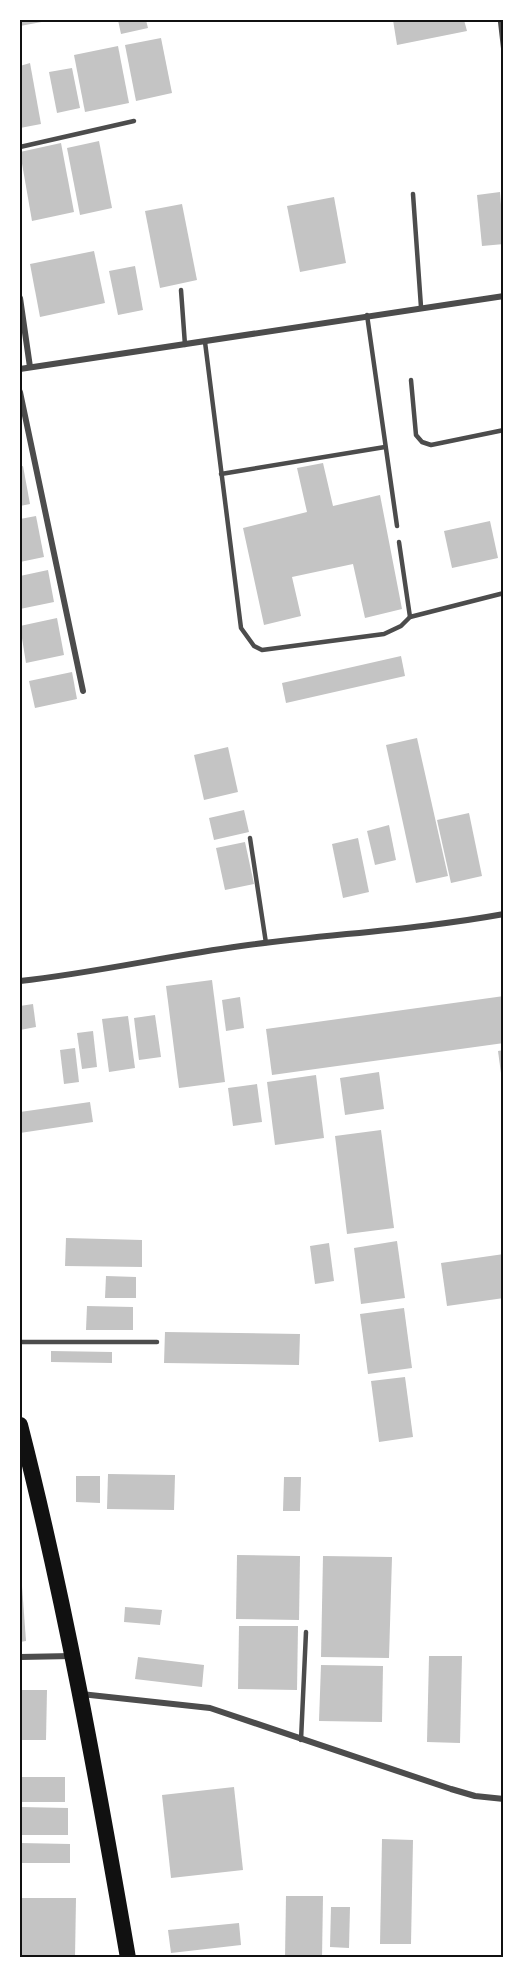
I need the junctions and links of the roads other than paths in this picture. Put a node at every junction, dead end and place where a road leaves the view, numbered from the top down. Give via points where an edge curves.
1 (500, 20) edge
2 (504, 55) edge
3 (135, 121) dead end
4 (20, 147) edge
5 (413, 194) dead end
6 (181, 290) dead end
7 (504, 296) edge
8 (20, 298) edge
9 (421, 307) junction
10 (367, 315) junction
11 (206, 342) junction
12 (185, 345) junction
13 (30, 368) junction
14 (20, 369) edge
15 (411, 380) dead end
16 (20, 392) edge
17 (504, 430) edge
18 (385, 447) junction
19 (221, 474) junction
20 (397, 525) dead end
21 (399, 542) dead end
22 (504, 593) edge
23 (410, 616) junction
24 (82, 692) dead end
25 (250, 838) dead end
26 (504, 914) edge
27 (266, 943) junction
28 (20, 981) edge
29 (20, 1342) edge
30 (157, 1342) dead end
31 (20, 1425) edge
32 (306, 1632) dead end
33 (73, 1656) junction
34 (20, 1657) edge
35 (80, 1694) junction
36 (301, 1740) junction
37 (504, 1799) edge
38 (128, 1958) edge

1 - 2 lane
3 - 4 lane
5 - 9 lane
6 - 12 lane
7 - 9 street
8 - 13 street
9 - 10 street
10 - 11 street
10 - 18 lane
11 - 12 street
11 - 19 lane
12 - 13 street
13 - 14 street
15 - 17 lane via 416,435 422,442 431,445
16 - 24 street
18 - 19 lane
18 - 20 lane
19 - 23 lane via 241,628 254,646 262,650 384,634
21 - 23 lane
22 - 23 lane
25 - 27 lane
26 - 27 street via 434,927
27 - 28 street
29 - 30 lane
31 - 33 highway
32 - 36 lane
33 - 34 street
33 - 35 highway
35 - 36 street via 210,1708
35 - 38 highway
36 - 37 street via 475,1796

